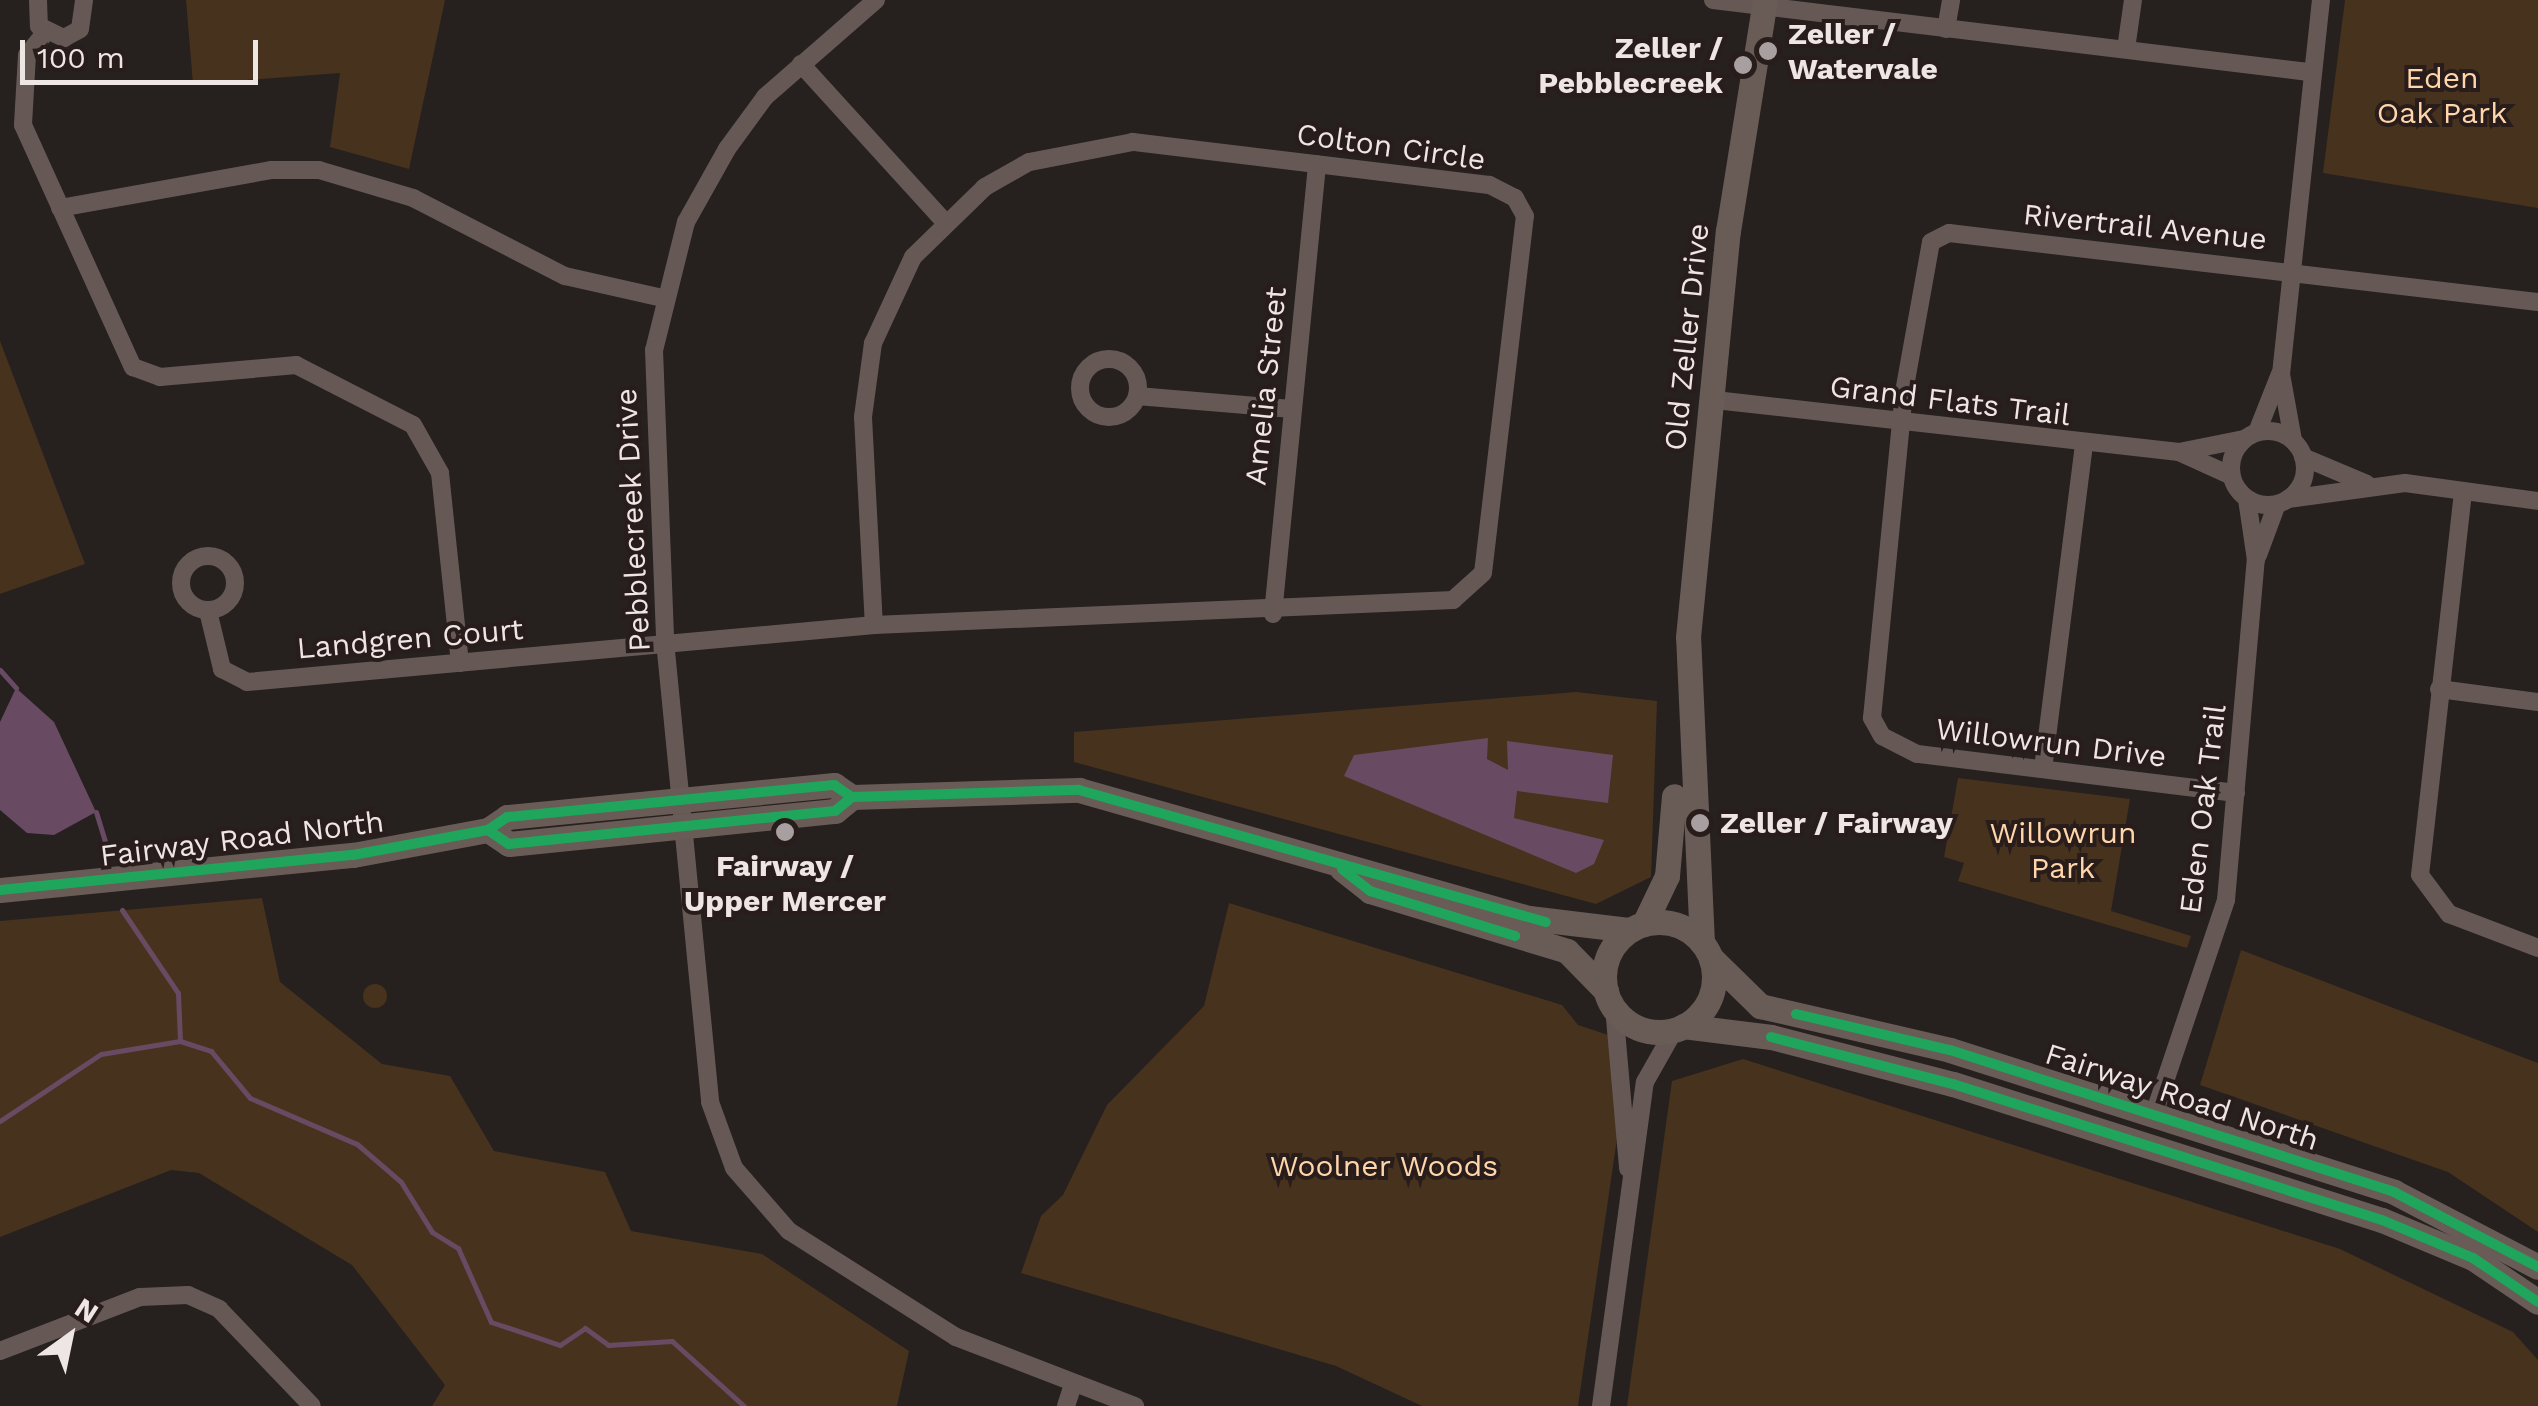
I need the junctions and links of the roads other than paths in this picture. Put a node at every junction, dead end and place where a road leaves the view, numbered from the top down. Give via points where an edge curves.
1 (38, 0) edge
2 (84, 0) edge
3 (876, 0) edge
4 (1714, 0) edge
5 (1951, 0) edge
6 (2133, 0) edge
7 (2321, 0) edge
8 (1764, 3) edge
9 (1946, 28) junction
10 (45, 32) junction
11 (2126, 49) junction
12 (801, 64) junction
13 (2309, 72) junction
14 (1317, 164) junction
15 (60, 208) junction
16 (944, 221) junction
17 (2288, 271) junction
18 (663, 298) junction
19 (2538, 302) edge
20 (2280, 374) junction
21 (1137, 396) dead end
22 (1715, 400) junction
23 (1292, 409) junction
24 (1901, 422) junction
25 (2250, 436) junction
26 (2292, 440) junction
27 (2084, 445) junction
28 (2179, 452) junction
29 (2303, 457) junction
30 (2232, 476) junction
31 (2368, 484) junction
32 (2463, 492) junction
33 (2247, 499) junction
34 (2283, 501) junction
35 (2538, 501) edge
36 (2256, 560) junction
37 (208, 610) dead end
38 (1273, 614) junction
39 (874, 625) junction
40 (666, 642) junction
41 (460, 663) junction
42 (1688, 682) junction
43 (2439, 689) junction
44 (2538, 702) edge
45 (2044, 769) junction
46 (2236, 793) junction
47 (684, 814) junction
48 (1342, 869) junction
49 (0, 890) edge
50 (1637, 927) junction
51 (2538, 948) edge
52 (1706, 950) junction
53 (1610, 999) junction
54 (1679, 1028) junction
55 (2154, 1114) junction
56 (1631, 1183) junction
57 (2538, 1267) edge
58 (2538, 1302) edge
59 (0, 1351) edge
60 (1073, 1384) junction
61 (312, 1406) edge
62 (1066, 1406) edge
63 (1135, 1406) edge
64 (1600, 1406) edge

1 - 10 street
2 - 10 street via 80,30
3 - 12 street, Pebblecreek Drive
4 - 8 street
5 - 9 street
6 - 11 street
7 - 13 street
8 - 9 street
8 - 22 main road, Old Zeller Drive via 1728,231
9 - 11 street
10 - 15 street via 19,89 23,125
11 - 13 street
12 - 16 street
12 - 18 street, Pebblecreek Drive via 727,149 686,222
13 - 17 street
14 - 16 street, Colton Circle via 1133,142 1084,148 1029,162
14 - 23 street, Amelia Street
14 - 38 street, Colton Circle via 1489,185 1525,216 1483,573 1453,600
15 - 18 street via 252,173 319,170 414,198 565,276
15 - 41 street via 133,367 146,375 296,365 404,417 424,437 440,473
16 - 39 street, Colton Circle via 894,290 866,378
17 - 19 street, Rivertrail Avenue
17 - 20 street
17 - 24 street, Rivertrail Avenue via 1949,233 1921,261
18 - 40 street, Pebblecreek Drive via 651,426
20 - 25 street
20 - 26 street
21 - 23 street
22 - 24 street, Grand Flats Trail
22 - 42 main road, Old Zeller Drive
23 - 38 street, Amelia Street
24 - 27 street, Grand Flats Trail
24 - 45 street, Willowrun Drive via 1872,718 1882,736 1917,754
25 - 26 street
25 - 28 street, Grand Flats Trail
25 - 30 street
26 - 29 street
27 - 28 street, Grand Flats Trail
27 - 45 street
28 - 30 street, Grand Flats Trail
29 - 31 street
29 - 34 street via 2303,480
30 - 33 street
31 - 32 street
31 - 34 street
32 - 35 street
32 - 43 street
33 - 34 street
33 - 36 street, Eden Oak Trail
34 - 36 street, Eden Oak Trail
36 - 46 street, Eden Oak Trail
37 - 41 street, Landgren Court via 222,669 248,682
38 - 39 street, Colton Circle
39 - 40 street, Colton Circle
40 - 41 street, Landgren Court
40 - 47 street, Pebblecreek Drive
42 - 50 main road, Old Zeller Drive via 1667,876
42 - 52 main road, Old Zeller Drive
43 - 44 street
43 - 51 street via 2422,885 2449,914
45 - 46 street, Willowrun Drive
46 - 55 street, Eden Oak Trail via 2226,900
47 - 48 main road, Fairway Road North via 836,811 852,797 1079,790
47 - 49 main road, Fairway Road North via 510,844 488,830 265,866
47 - 60 street, Pebblecreek Drive via 710,1102 746,1187 789,1231 906,1308
48 - 50 main road, Fairway Road North via 1546,922
48 - 53 main road, Fairway Road North via 1370,891 1566,951
50 - 52 main road via 1683,927
50 - 53 main road via 1611,951
52 - 54 main road via 1711,996
52 - 55 main road, Fairway Road North via 1760,1006 1950,1050
53 - 54 main road via 1640,1028
53 - 56 street
54 - 56 street via 1646,1082
54 - 58 main road, Fairway Road North via 1771,1038 1953,1084 2382,1220 2473,1258
55 - 57 main road, Fairway Road North via 2394,1192
56 - 64 street
59 - 61 street via 140,1297 188,1295 219,1308
60 - 62 street
60 - 63 street, Pebblecreek Drive

